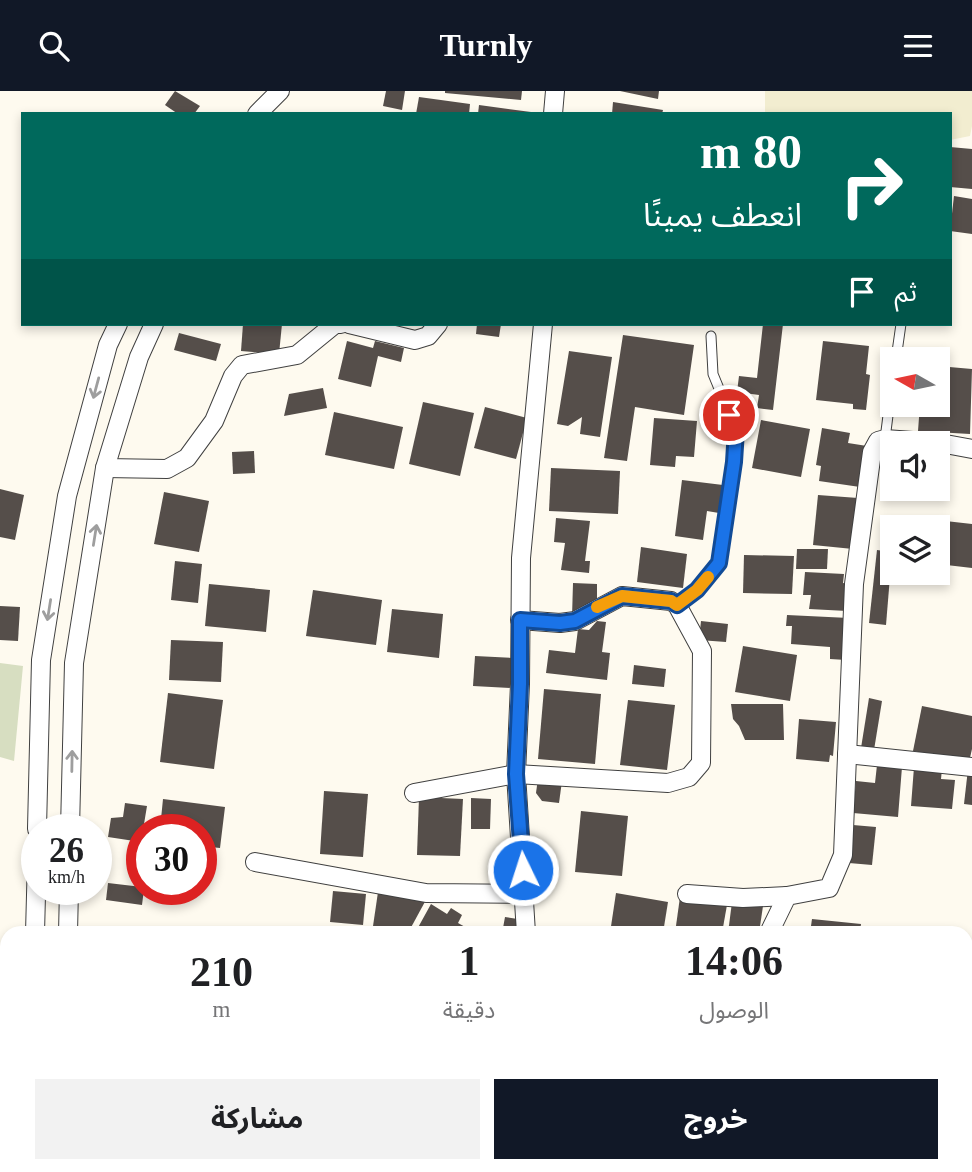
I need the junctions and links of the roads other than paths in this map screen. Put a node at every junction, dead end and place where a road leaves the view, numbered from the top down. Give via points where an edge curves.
1 (555, 91) edge
2 (553, 112) edge
3 (117, 326) edge
4 (153, 326) edge
5 (333, 326) edge
6 (357, 326) edge
7 (436, 326) edge
8 (542, 326) edge
9 (901, 326) edge
10 (711, 336) dead end
11 (898, 347) edge
12 (880, 440) edge
13 (950, 445) edge
14 (972, 449) edge
15 (106, 468) junction
16 (677, 605) junction
17 (520, 620) junction
18 (847, 754) junction
19 (972, 767) edge
20 (516, 774) junction
21 (414, 793) dead end
22 (37, 814) edge
23 (70, 814) edge
24 (256, 862) dead end
25 (524, 894) junction
26 (687, 894) dead end
27 (787, 896) junction
28 (36, 905) edge
29 (69, 905) edge
30 (35, 926) edge
31 (68, 926) edge
32 (526, 926) edge
33 (772, 926) edge

1 - 2 street
3 -> 22 street via 108,345 60,537 41,660
4 - 15 street via 139,357
5 - 15 street via 297,355 243,365 233,376 214,421 187,458 167,469
6 - 7 street via 415,340
8 - 17 street via 524,505
9 - 11 lane
10 - 16 lane via 713,375 736,430 734,462 719,563 697,590
12 - 18 street via 872,452 854,585
13 - 14 street
23 -> 15 street via 74,663
16 - 17 street via 622,596 575,621
16 - 20 street via 702,651 701,763 689,777 668,783
17 - 20 street
18 - 19 street
18 - 27 street via 843,855 836,876 829,888
20 - 21 street
20 - 25 street
24 - 25 street via 426,893
25 - 32 street
26 - 27 street
27 - 33 street
28 - 30 street
29 - 31 street

